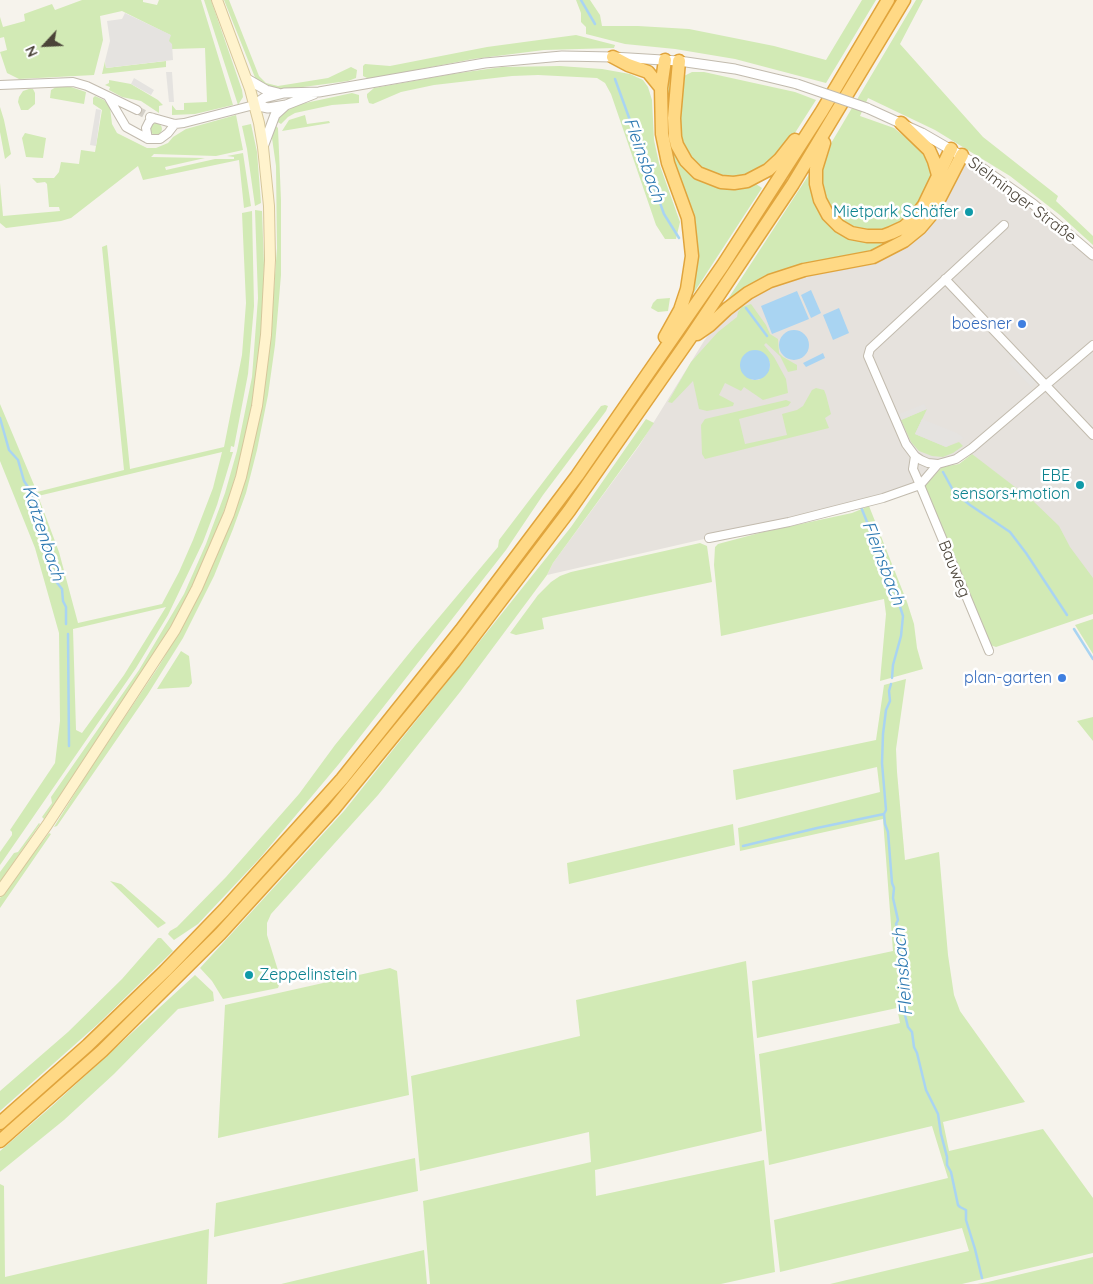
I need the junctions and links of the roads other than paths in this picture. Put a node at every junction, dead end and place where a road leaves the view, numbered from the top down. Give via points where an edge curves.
1 (218, 0) edge
2 (888, 0) edge
3 (904, 0) edge
4 (613, 57) junction
5 (665, 60) junction
6 (679, 61) junction
7 (246, 79) junction
8 (0, 85) edge
9 (661, 88) junction
10 (319, 92) junction
11 (284, 93) junction
12 (109, 98) junction
13 (286, 105) junction
14 (254, 106) junction
15 (137, 110) tunnel mouth
16 (822, 111) junction
17 (901, 123) junction
18 (175, 124) junction
19 (826, 130) junction
20 (148, 139) junction
21 (263, 147) junction
22 (951, 149) junction
23 (962, 155) junction
24 (938, 175) junction
25 (1004, 225) dead end
26 (1093, 255) edge
27 (945, 279) junction
28 (690, 338) junction
29 (1093, 345) edge
30 (654, 366) junction
31 (1045, 385) junction
32 (1093, 436) edge
33 (915, 456) junction
34 (938, 464) junction
35 (920, 485) junction
36 (709, 538) dead end
37 (989, 651) dead end
38 (0, 891) edge
39 (0, 1123) edge
40 (0, 1141) edge

1 - 7 main road
2 - 16 highway
3 - 19 highway
4 - 5 street, Sielminger Straße
4 - 9 highway via 648,72
4 - 10 street, Sielminger Straße via 504,60
5 - 6 street, Sielminger Straße
5 - 9 highway
6 - 16 highway via 674,118 677,145 692,168 714,180 740,182 768,170 787,151 806,124
6 - 17 street, Sielminger Straße, bridge via 727,67 797,84 834,95
7 - 11 street via 266,90
7 - 14 main road
8 - 12 street via 73,82
9 - 30 highway via 664,144 688,218 692,256 680,310
10 - 11 street
10 - 13 street
11 - 14 street via 264,98
12 - 15 street
12 - 20 street via 126,127
13 - 14 street
13 - 21 street via 275,115
14 - 18 street
14 - 21 main road
16 - 30 highway via 740,241
17 - 22 street, Sielminger Straße
17 - 24 highway via 929,150
18 - 20 street via 160,139
18 - 20 street via 152,117 146,128
19 - 24 highway via 816,168 818,192 828,215 851,233 883,236 904,227 920,211
19 - 28 highway
21 - 38 main road via 270,225 266,335 250,442 232,504 176,630
22 - 23 street, Sielminger Straße
22 - 24 highway
23 - 26 street, Sielminger Straße via 1022,196
23 - 28 highway via 931,215 904,242 873,257 804,270 770,281 748,293
25 - 27 street, Sielminger Straße
27 - 31 street
27 - 33 street, Sielminger Straße via 873,344 868,356 906,444
28 - 40 highway via 583,492 509,590 333,810 178,977 88,1064
29 - 31 street
30 - 39 highway via 496,585 322,801 246,887 165,971
31 - 32 street
31 - 34 street via 964,454
33 - 34 street
33 - 35 street, Bauweg via 913,469
34 - 35 street
35 - 36 street via 789,522
35 - 37 street, Bauweg

